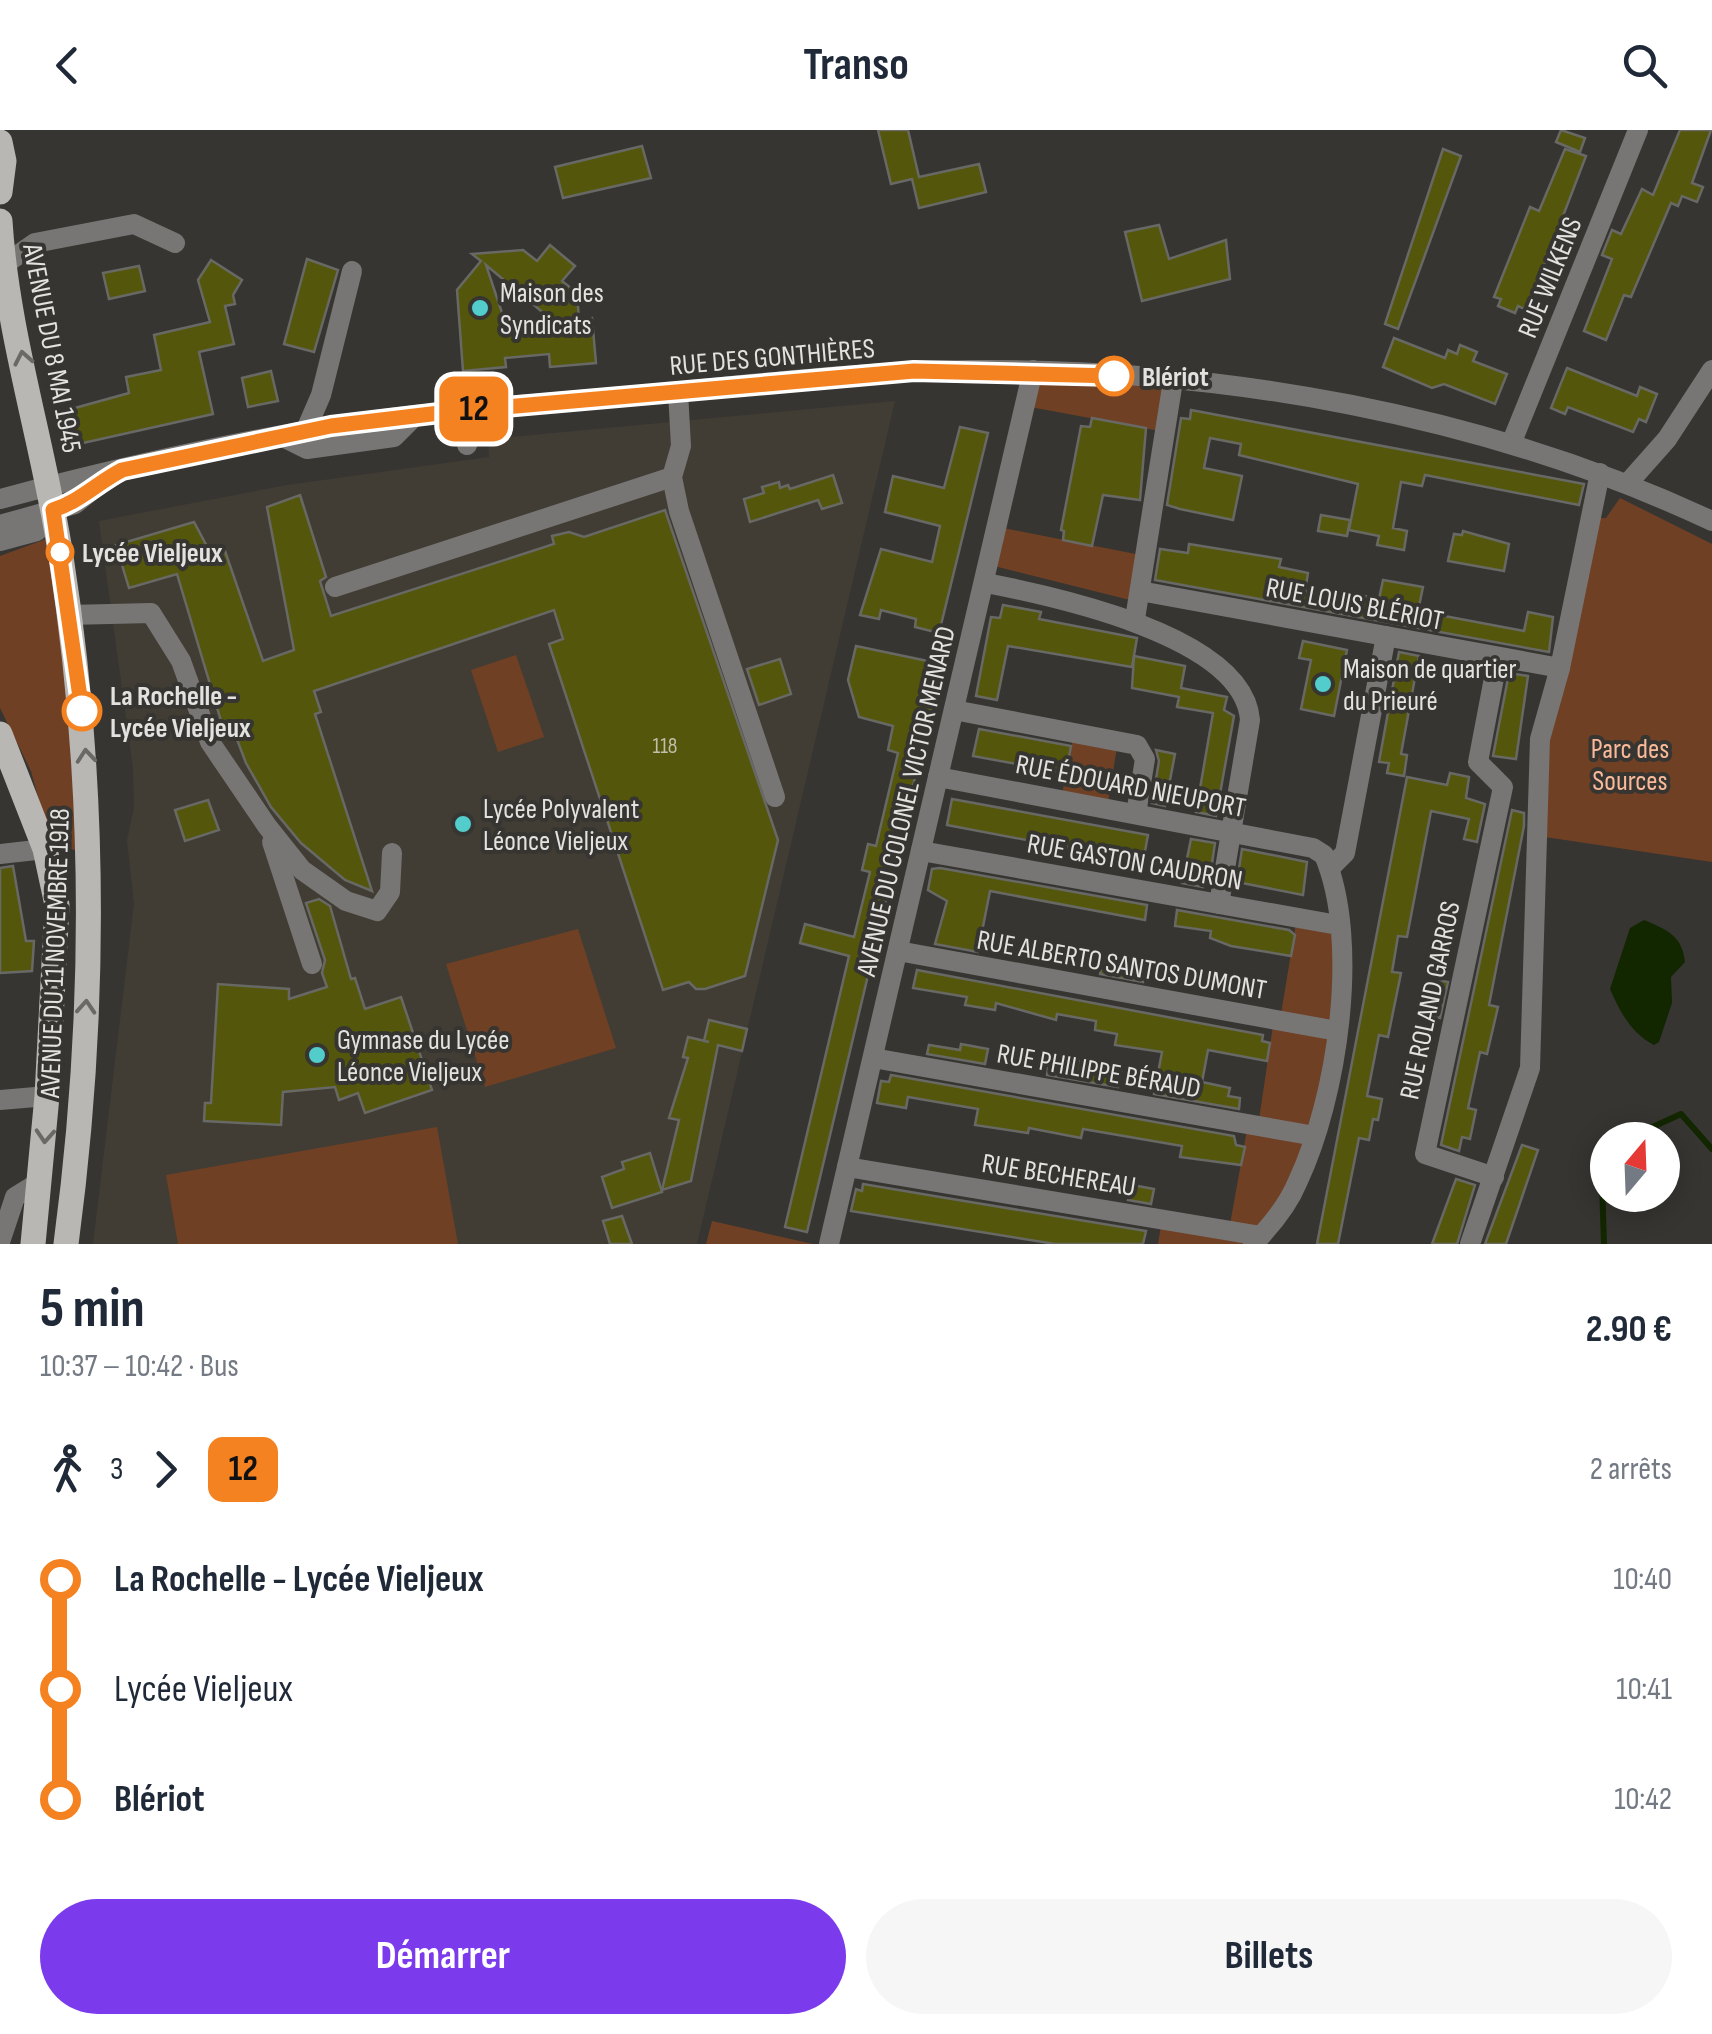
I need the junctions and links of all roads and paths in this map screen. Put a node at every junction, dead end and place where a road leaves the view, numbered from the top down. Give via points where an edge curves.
1 (1638, 130) edge
2 (0, 142) edge
3 (0, 192) edge
4 (0, 221) edge
5 (176, 243) dead end
6 (4, 264) junction
7 (352, 271) dead end
8 (1033, 370) junction
9 (1712, 370) edge
10 (1173, 381) junction
11 (678, 392) junction
12 (477, 409) junction
13 (415, 416) junction
14 (306, 432) junction
15 (283, 437) junction
16 (1511, 444) junction
17 (467, 445) dead end
18 (1600, 473) junction
19 (672, 476) junction
20 (1628, 483) junction
21 (51, 498) junction
22 (0, 499) edge
23 (1712, 521) edge
24 (0, 525) edge
25 (0, 542) edge
26 (986, 583) junction
27 (335, 587) dead end
28 (1140, 591) junction
29 (69, 615) junction
30 (1135, 620) junction
31 (1386, 636) junction
32 (1498, 657) junction
33 (1560, 668) junction
34 (954, 710) junction
35 (0, 734) edge
36 (938, 777) junction
37 (1502, 787) junction
38 (1536, 787) junction
39 (775, 798) dead end
40 (1136, 814) junction
41 (267, 826) junction
42 (1231, 832) junction
43 (45, 849) junction
44 (921, 851) junction
45 (392, 853) dead end
46 (0, 854) edge
47 (1330, 868) junction
48 (1219, 904) junction
49 (1338, 925) junction
50 (898, 951) junction
51 (312, 964) dead end
52 (1338, 1031) junction
53 (873, 1058) junction
54 (48, 1096) junction
55 (0, 1100) edge
56 (1316, 1136) junction
57 (848, 1167) junction
58 (1494, 1176) junction
59 (41, 1181) junction
60 (1257, 1240) edge
61 (0, 1242) edge
62 (33, 1244) edge
63 (66, 1244) edge
64 (830, 1244) edge
65 (1470, 1244) edge

1 - 16 street, RUE WILKENS
2 - 3 main road
4 - 6 main road, AVENUE DU 8 MAI 1945
5 - 6 street via 134,224 35,243
21 -> 6 main road, AVENUE DU 8 MAI 1945
7 - 14 street
8 - 10 street, RUE DES GONTHIÈRES
8 - 11 street, RUE DES GONTHIÈRES via 914,371
8 - 26 street, AVENUE DU COLONEL VICTOR MENARD
9 - 20 street via 1667,439
10 - 16 street, RUE DES GONTHIÈRES via 1372,410
10 - 28 street
11 - 12 street, RUE DES GONTHIÈRES
11 - 19 street via 681,446
12 - 13 street, RUE DES GONTHIÈRES
12 - 17 street
13 - 14 street, RUE DES GONTHIÈRES
13 - 15 street via 394,437 307,449
14 - 15 street, RUE DES GONTHIÈRES
15 - 21 street, RUE DES GONTHIÈRES via 122,470
16 - 18 street, RUE DES GONTHIÈRES
18 - 20 street, RUE DES GONTHIÈRES
18 - 33 street
19 - 27 street
19 - 39 street
20 - 23 street, RUE DES GONTHIÈRES
21 - 22 street, RUE DES GONTHIÈRES
21 - 24 street, RUE DES GONTHIÈRES
21 - 25 street via 38,531
21 - 29 main road, AVENUE DU 11 NOVEMBRE 1918
26 - 30 street
26 - 34 street, AVENUE DU COLONEL VICTOR MENARD
28 - 30 street
28 - 31 street, RUE LOUIS BLÉRIOT
29 - 41 street via 152,614 181,661 210,742
63 -> 29 main road, AVENUE DU 11 NOVEMBRE 1918 via 91,908 86,749
30 - 42 street via 1208,663 1249,704
31 - 32 street, RUE LOUIS BLÉRIOT
31 - 47 street via 1346,852
32 - 33 street, RUE LOUIS BLÉRIOT
32 - 37 street via 1478,762
33 - 38 street via 1540,739
34 - 36 street, AVENUE DU COLONEL VICTOR MENARD
34 - 40 street via 1138,745 1145,759
35 - 43 main road, AVENUE DU 11 NOVEMBRE 1918
36 - 40 street, RUE ÉDOUARD NIEUPORT
36 - 44 street, AVENUE DU COLONEL VICTOR MENARD
37 - 38 street
37 - 58 street, RUE ROLAND GARROS via 1425,1154
38 - 58 street via 1530,1068
40 - 42 street, RUE ÉDOUARD NIEUPORT
41 - 45 street via 302,870 346,901 378,911 390,892
41 - 51 street
42 - 47 street, RUE ÉDOUARD NIEUPORT via 1313,848
42 - 48 street
43 - 46 street
43 - 54 main road, AVENUE DU 11 NOVEMBRE 1918 via 57,934
44 - 48 street, RUE GASTON CAUDRON
44 - 50 street, AVENUE DU COLONEL VICTOR MENARD
47 - 49 street
48 - 49 street, RUE GASTON CAUDRON
49 - 52 street
50 - 52 street, RUE ALBERTO SANTOS DUMONT
50 - 53 street, AVENUE DU COLONEL VICTOR MENARD
52 - 56 street
53 - 56 street, RUE PHILIPPE BÉRAUD
53 - 57 street, AVENUE DU COLONEL VICTOR MENARD
54 - 55 street
54 -> 59 main road, AVENUE DU 11 NOVEMBRE 1918
56 - 60 street via 1297,1185
57 - 60 street, RUE BECHEREAU
57 - 64 street, AVENUE DU COLONEL VICTOR MENARD
58 - 65 street
59 - 61 street via 14,1197
59 - 62 main road, AVENUE DU 11 NOVEMBRE 1918

